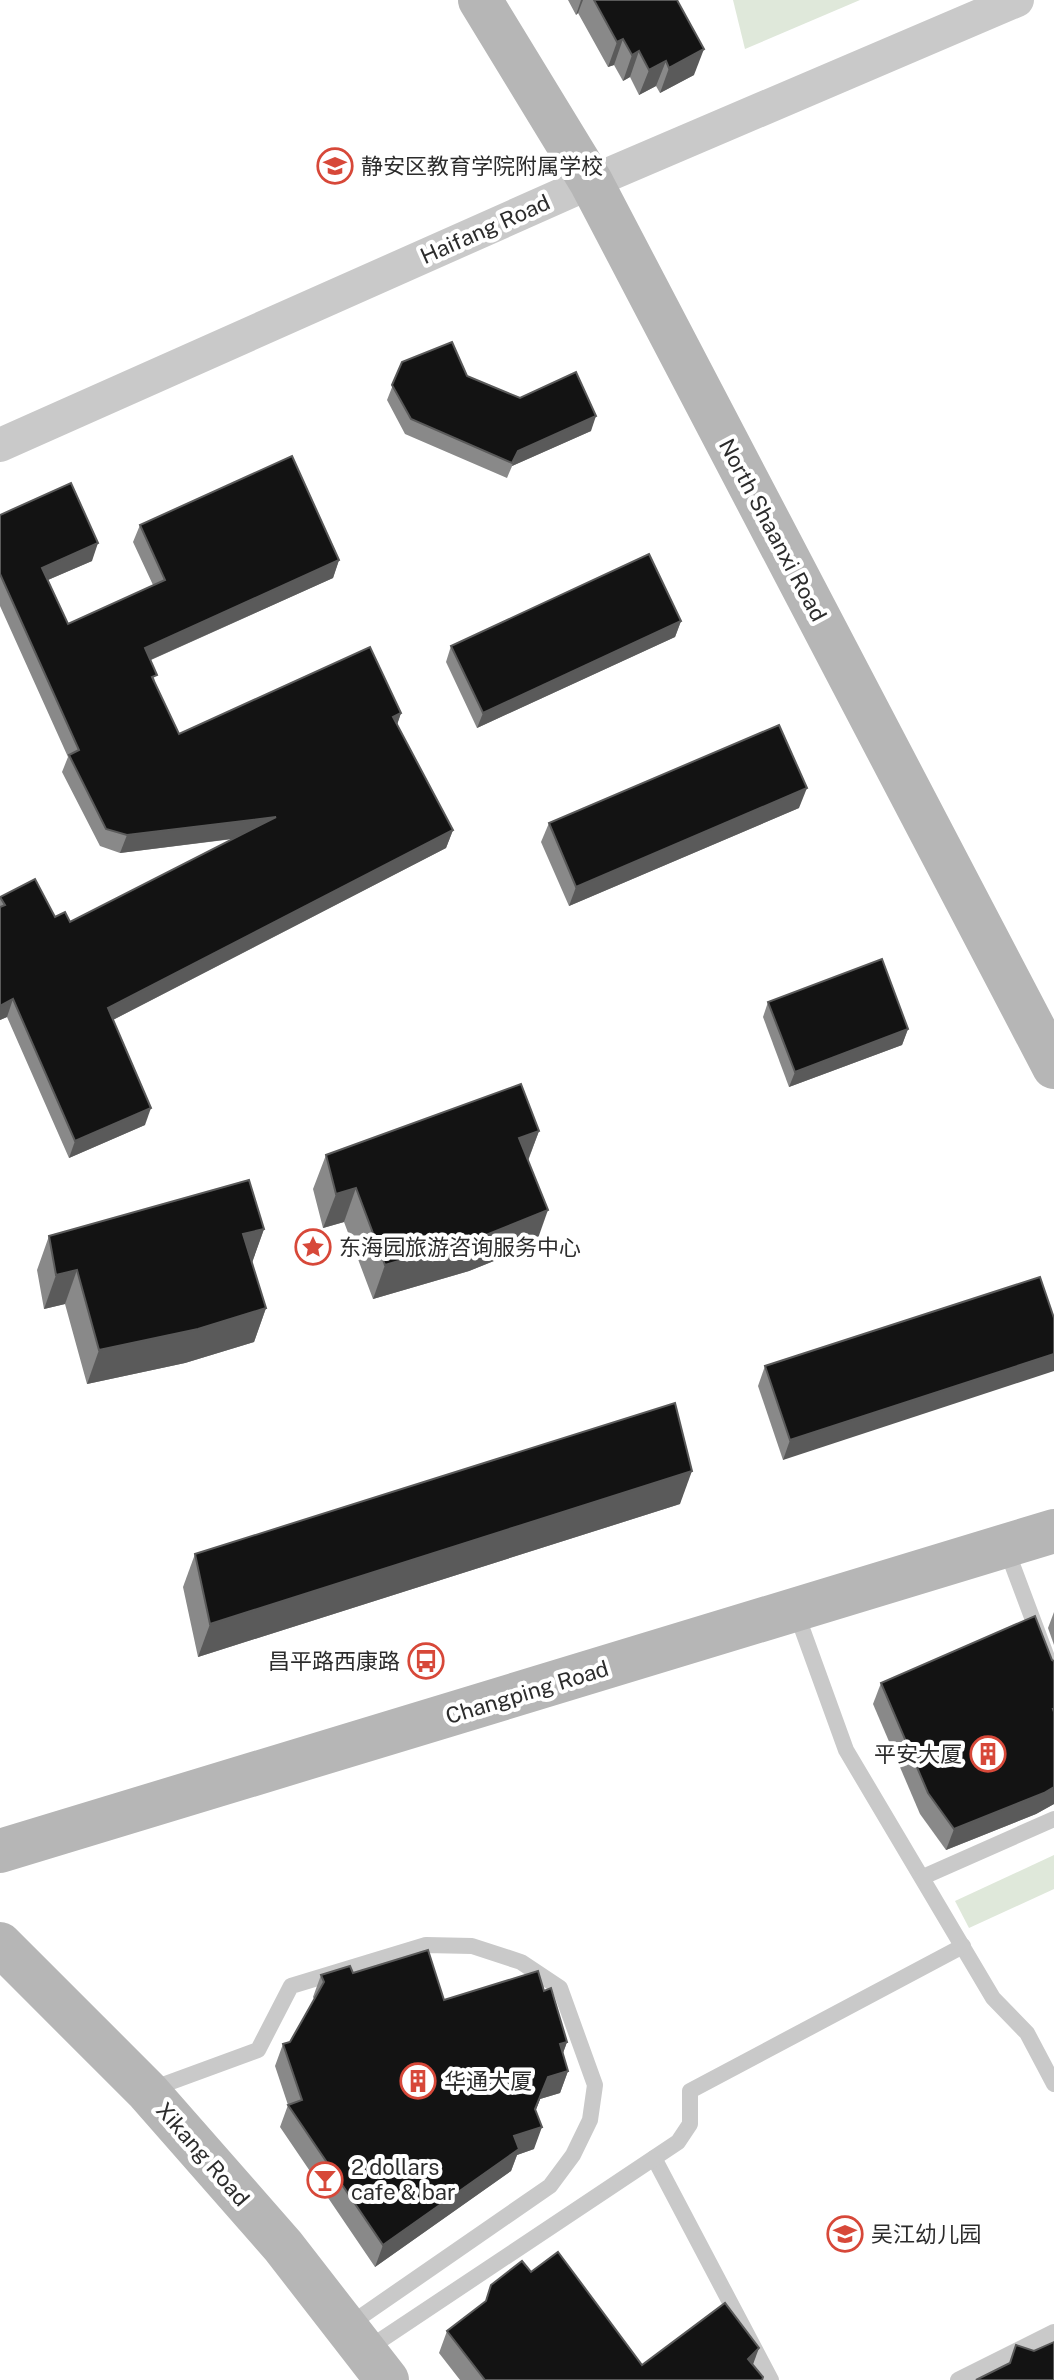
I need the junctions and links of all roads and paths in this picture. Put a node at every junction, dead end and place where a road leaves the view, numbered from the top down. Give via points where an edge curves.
1 (480, 0) edge
2 (1017, 0) edge
3 (591, 182) junction
4 (0, 445) edge
5 (1054, 1067) edge
6 (1054, 1531) edge
7 (1005, 1546) junction
8 (796, 1610) junction
9 (1054, 1676) edge
10 (1054, 1819) edge
11 (0, 1851) edge
12 (923, 1877) junction
13 (0, 1944) edge
14 (963, 1946) junction
15 (1054, 2084) edge
16 (147, 2091) junction
17 (654, 2158) junction
18 (1054, 2332) edge
19 (366, 2353) edge
20 (771, 2380) edge
21 (958, 2380) edge

1 - 3 street, North Shaanxi Road
2 - 3 street, Haifang Road
3 - 4 street, Haifang Road
3 - 5 street, North Shaanxi Road
6 - 7 street, Changping Road
7 - 8 street, Changping Road
7 - 9 lane
8 - 11 street, Changping Road
8 - 12 lane via 846,1750
10 - 12 lane
12 - 14 lane
13 - 16 street, Xikang Road
14 - 15 lane via 993,1998 1027,2033
14 - 17 lane via 690,2091 690,2124 678,2142
16 - 19 street, Xikang Road via 283,2246
16 - 19 lane via 258,2050 291,1986 426,1945 472,1946 521,1962 560,1988 595,2085 590,2120 573,2155 550,2186
17 - 19 lane
17 - 20 lane
18 - 21 lane

